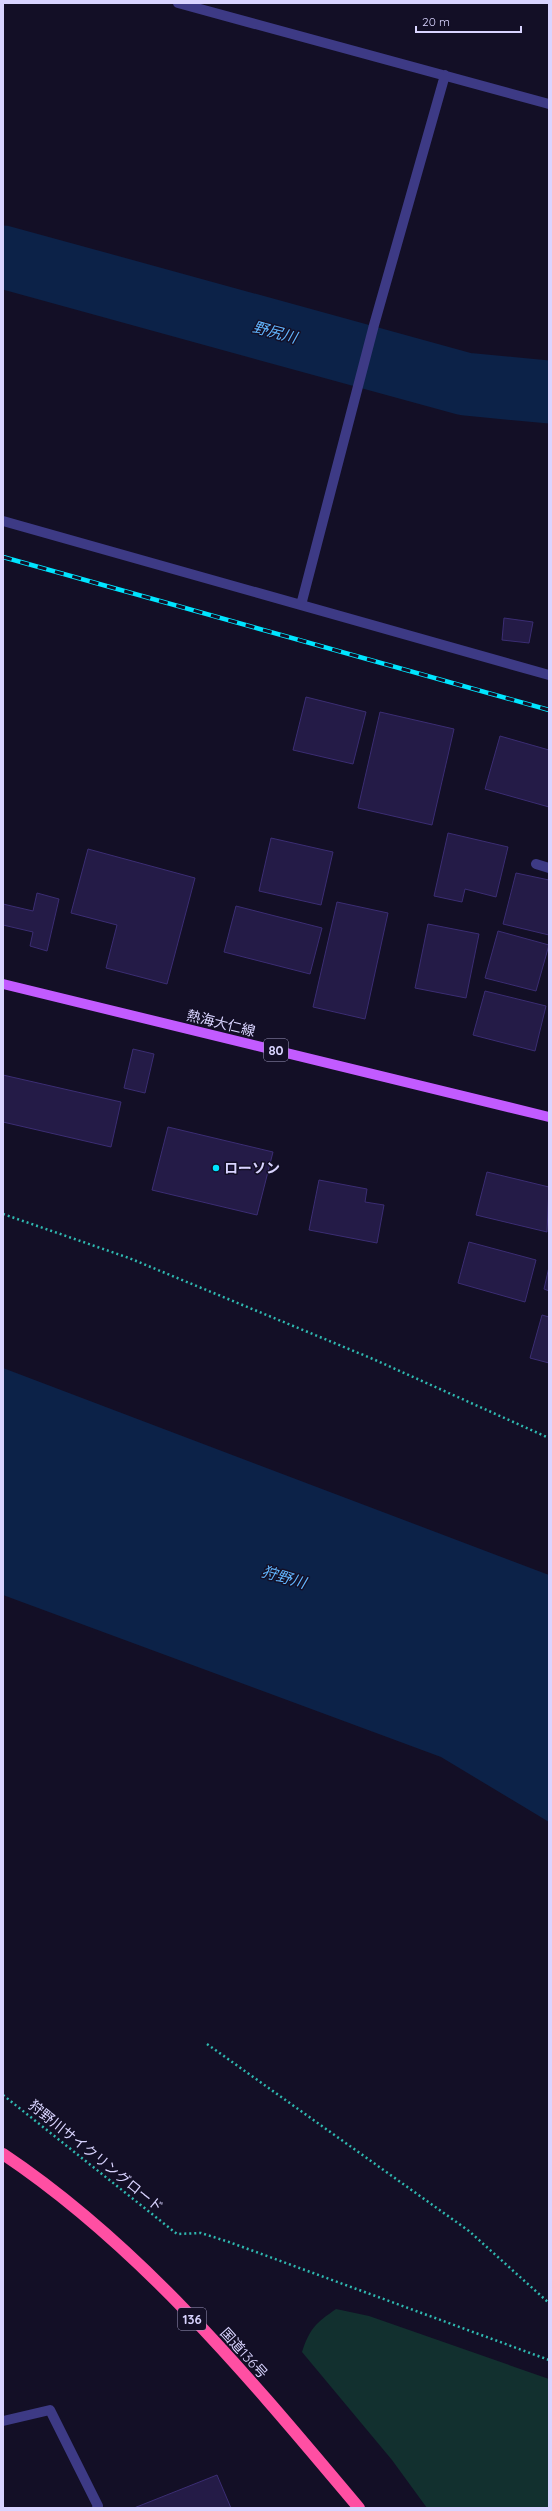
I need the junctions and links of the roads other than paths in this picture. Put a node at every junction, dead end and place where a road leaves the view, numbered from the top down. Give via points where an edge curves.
1 (178, 3) edge
2 (445, 75) junction
3 (549, 104) edge
4 (3, 521) edge
5 (301, 605) junction
6 (549, 675) edge
7 (536, 864) dead end
8 (549, 868) edge
9 (3, 984) edge
10 (549, 1117) edge
11 (3, 2154) edge
12 (3, 2421) edge
13 (97, 2508) edge
14 (359, 2508) edge

1 - 2 street
2 - 3 street
2 - 5 street via 359,379
4 - 5 street
5 - 6 street
7 - 8 street
9 - 10 main road, 熱海大仁線 / 80
11 - 14 highway, 国道136号 / 136 via 35,2175 133,2259 225,2353
12 - 13 street via 50,2410

